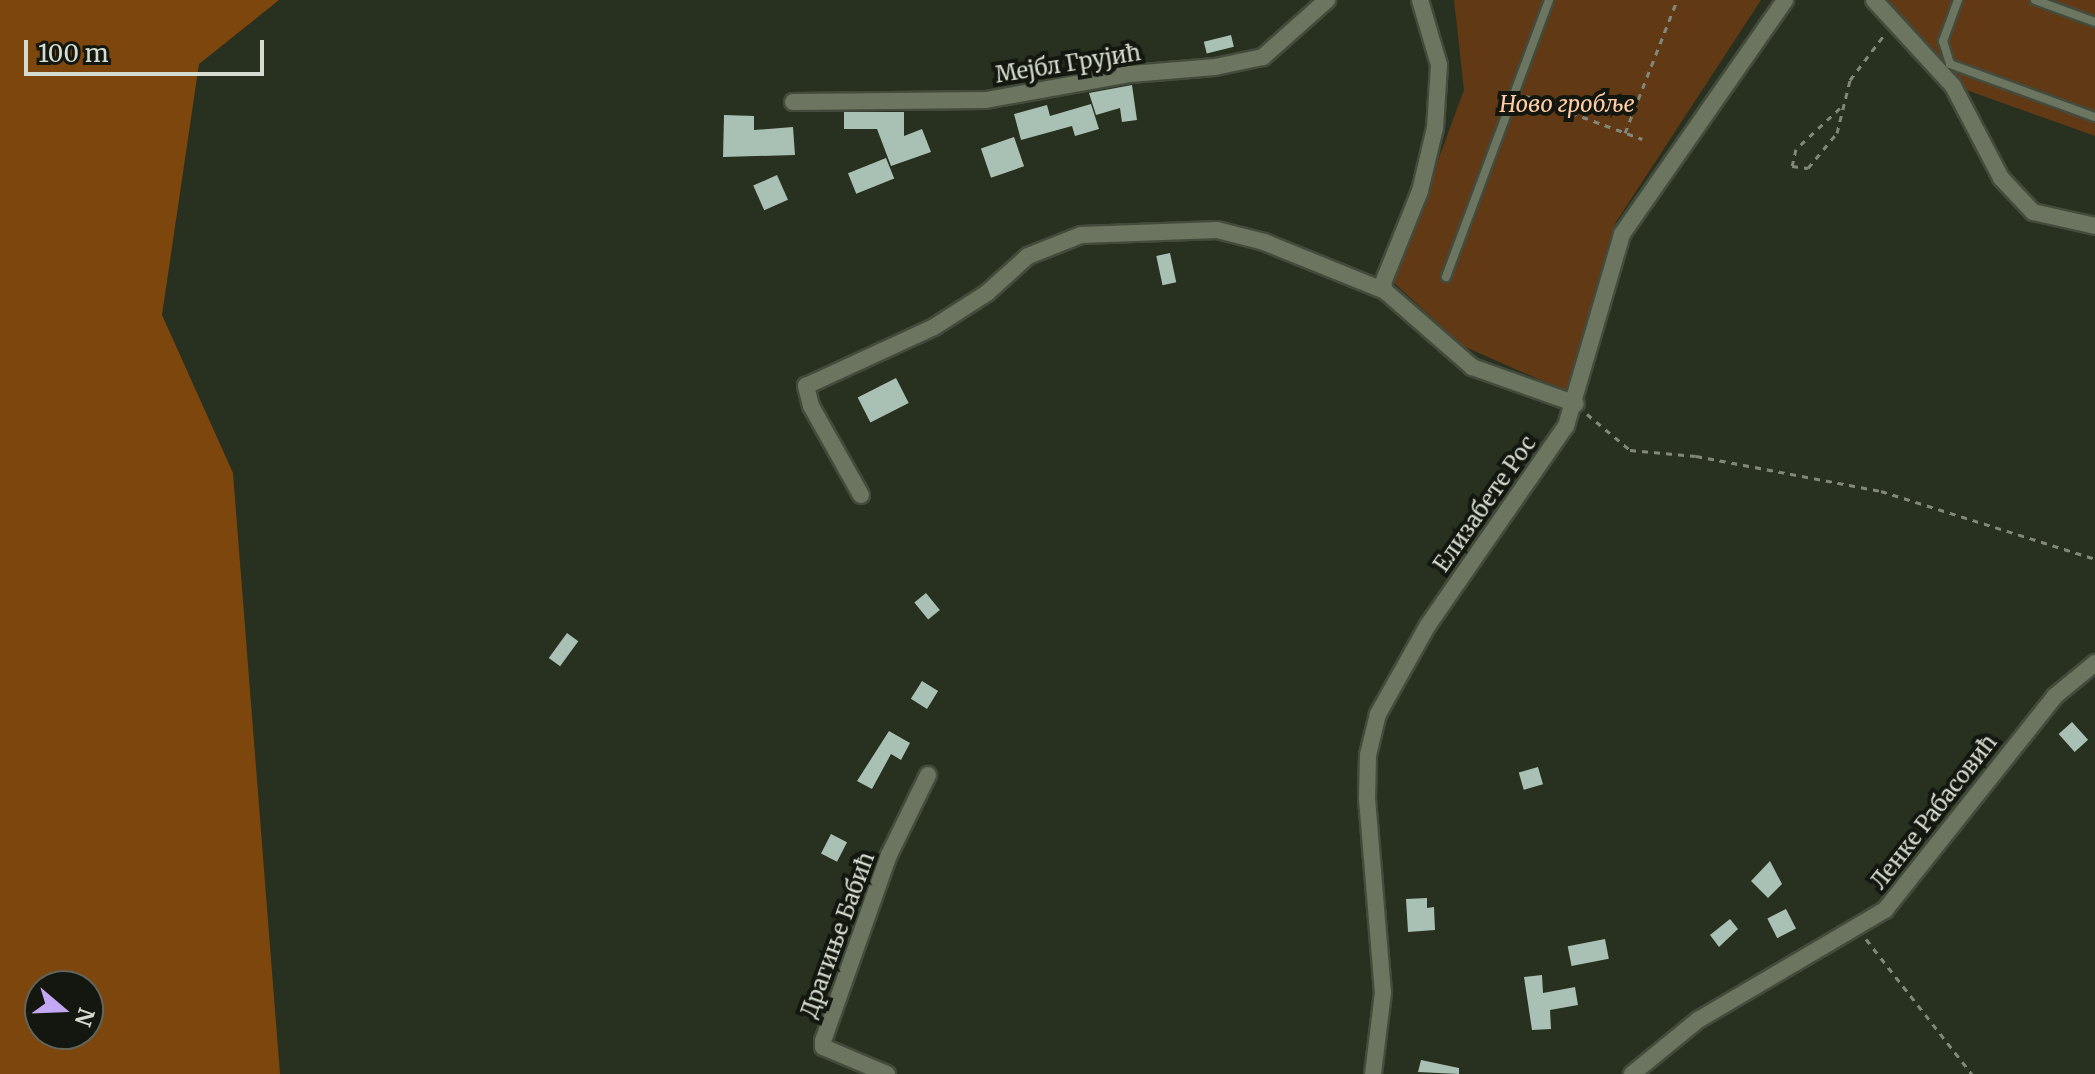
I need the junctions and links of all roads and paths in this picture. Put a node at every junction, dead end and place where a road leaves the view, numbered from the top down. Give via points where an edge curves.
1 (1327, 0) edge
2 (1420, 0) edge
3 (1549, 0) edge
4 (1677, 0) edge
5 (1785, 0) edge
6 (1874, 0) edge
7 (1958, 0) edge
8 (2035, 0) edge
9 (2095, 22) edge
10 (1894, 23) junction
11 (1514, 92) junction
12 (793, 102) dead end
13 (1840, 108) junction
14 (2095, 117) edge
15 (1625, 133) junction
16 (1642, 139) dead end
17 (2095, 226) edge
18 (1446, 277) dead end
19 (1385, 291) junction
20 (1576, 404) junction
21 (861, 495) dead end
22 (2095, 559) edge
23 (2095, 663) edge
24 (928, 775) dead end
25 (1857, 926) junction
26 (887, 1074) edge
27 (1373, 1074) edge
28 (1632, 1074) edge
29 (1972, 1074) edge

1 - 12 street, Мејбл Грујић via 1263,57 1215,67 1131,74 986,100
2 - 19 street via 1439,65 1435,128 1420,191 1383,283
3 - 11 lane
4 - 15 path
5 - 20 street, Елизабете Рос via 1622,234
6 - 10 street
7 - 14 lane via 1943,41 1950,64
8 - 9 lane
10 - 13 path via 1850,80
10 - 17 street via 1953,86 2001,178 2033,212
11 - 15 path
11 - 18 lane
13 - 13 path via 1837,133 1808,168 1792,166 1796,149
15 - 16 path
19 - 20 street via 1472,367
19 - 21 street via 1264,242 1217,230 1081,235 1028,256 987,293 934,327 806,386 811,406
20 - 22 path via 1630,450 1696,456 1881,491
20 - 27 street, Елизабете Рос via 1548,455 1428,625 1378,714 1368,755 1367,799 1383,993
23 - 25 street, Ленке Рабасовић via 2055,696 1885,910
24 - 26 street, Драгиње Бабић via 889,855 823,1041 823,1047
25 - 28 street, Ленке Рабасовић via 1698,1020
25 - 29 path

